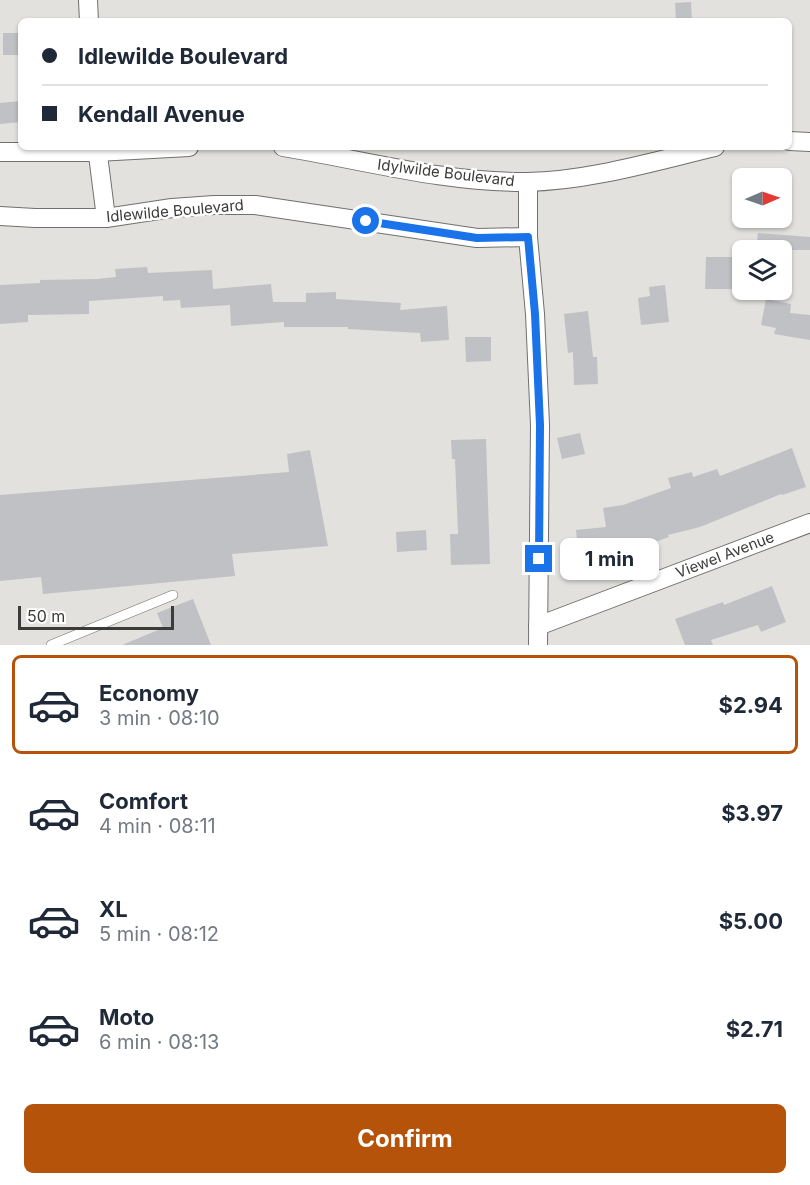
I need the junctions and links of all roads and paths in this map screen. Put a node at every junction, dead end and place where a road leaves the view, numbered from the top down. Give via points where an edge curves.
1 (87, 0) edge
2 (89, 18) edge
3 (792, 141) edge
4 (810, 142) edge
5 (97, 150) edge
6 (298, 150) edge
7 (702, 150) edge
8 (0, 152) edge
9 (528, 182) junction
10 (0, 216) edge
11 (106, 218) junction
12 (528, 237) junction
13 (810, 523) edge
14 (173, 595) dead end
15 (538, 626) junction
16 (51, 645) edge
17 (538, 645) edge

1 - 2 street
3 - 4 street
5 - 8 street
5 - 11 street
6 - 9 street, Idylwilde Boulevard via 487,181
7 - 9 street, Idylwilde Boulevard via 617,170
9 - 12 street
10 - 11 street, Idlewilde Boulevard
11 - 12 street, Idlewilde Boulevard via 172,208 255,205 477,238
12 - 15 street via 540,425
13 - 15 street, Viewel Avenue
14 - 16 lane
15 - 17 street

